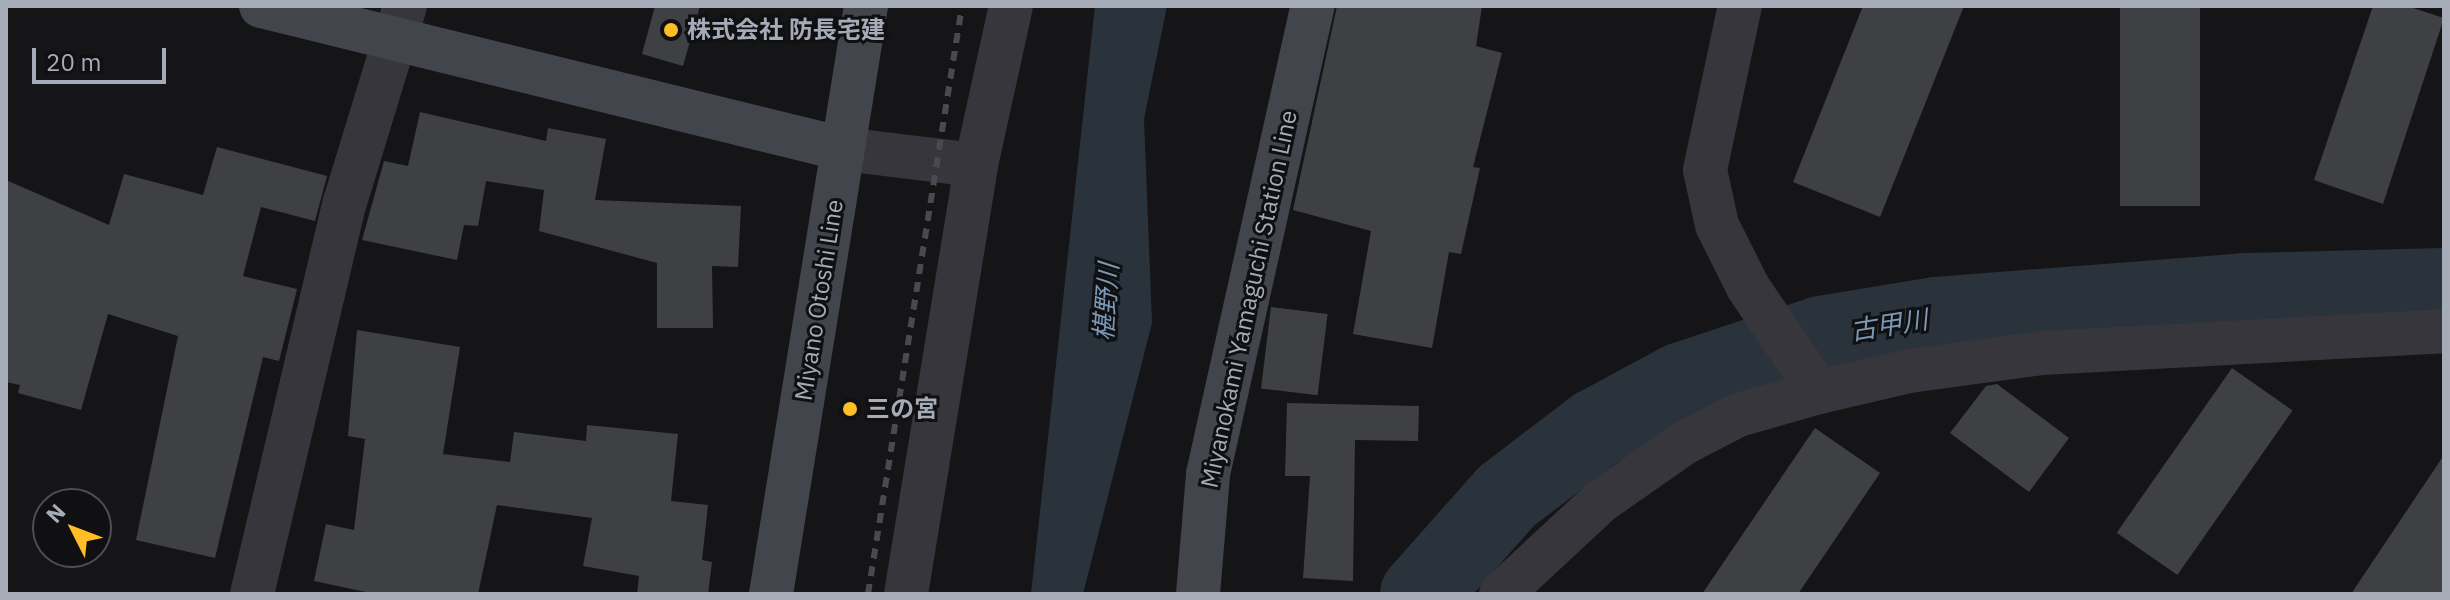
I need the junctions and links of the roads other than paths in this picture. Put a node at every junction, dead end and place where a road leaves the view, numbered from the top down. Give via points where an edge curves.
1 (261, 6) edge
2 (866, 6) edge
3 (1011, 6) edge
4 (1313, 6) edge
5 (1740, 6) edge
6 (401, 22) edge
7 (843, 149) junction
8 (976, 165) junction
9 (2444, 331) edge
10 (1814, 385) junction
11 (252, 594) edge
12 (771, 594) edge
13 (906, 594) edge
14 (1198, 594) edge
15 (1501, 594) edge

1 - 6 main road
2 - 7 main road, Miyano Otoshi Line
3 - 8 street
4 - 14 main road, Miyanokami Yamaguchi Station Line via 1208,474
5 - 10 street via 1705,170 1717,225
6 - 7 main road
6 - 11 street via 345,202
7 - 8 street
7 - 12 main road, Miyano Otoshi Line
8 - 13 street
9 - 10 street via 2043,353
10 - 15 street via 1684,443 1601,501

